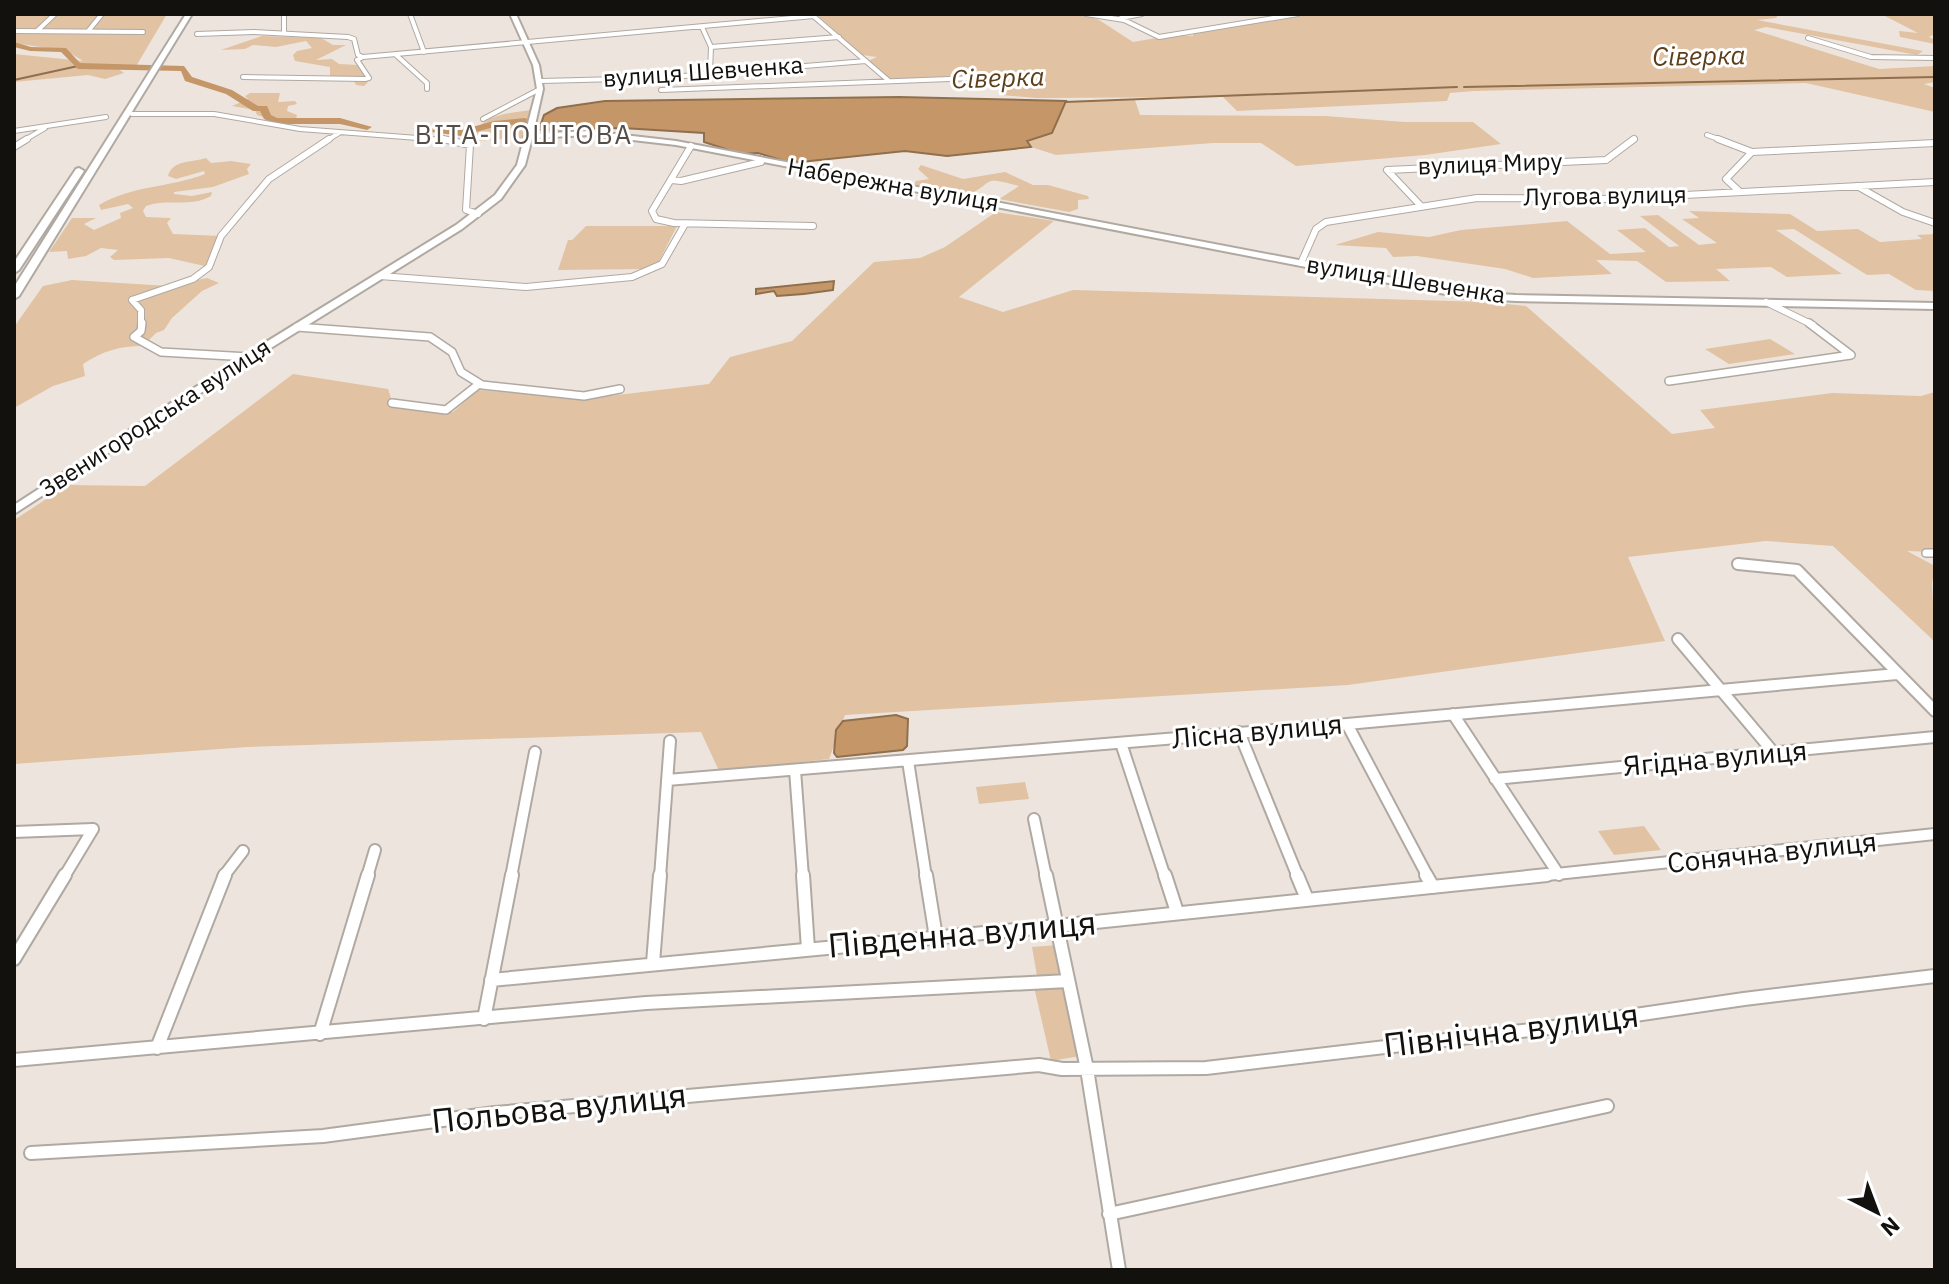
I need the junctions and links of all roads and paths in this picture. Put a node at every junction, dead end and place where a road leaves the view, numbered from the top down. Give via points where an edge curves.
1 (55, 14) edge
2 (102, 14) edge
3 (181, 14) edge
4 (189, 14) edge
5 (284, 14) edge
6 (410, 14) edge
7 (513, 14) edge
8 (760, 14) edge
9 (1086, 14) edge
10 (1142, 14) edge
11 (1298, 14) edge
12 (813, 15) edge
13 (1114, 19) junction
14 (766, 21) junction
15 (702, 27) junction
16 (89, 30) junction
17 (14, 31) edge
18 (37, 31) junction
19 (143, 32) dead end
20 (284, 33) junction
21 (197, 34) dead end
22 (839, 37) junction
23 (1808, 38) dead end
24 (527, 43) junction
25 (711, 47) junction
26 (424, 52) junction
27 (396, 55) junction
28 (363, 57) junction
29 (1935, 58) edge
30 (866, 61) junction
31 (153, 62) junction
32 (710, 72) junction
33 (243, 77) dead end
34 (1001, 77) dead end
35 (889, 81) junction
36 (540, 85) junction
37 (427, 89) dead end
38 (661, 90) dead end
39 (120, 116) junction
40 (483, 119) dead end
41 (48, 126) junction
42 (14, 131) edge
43 (340, 133) junction
44 (1707, 135) dead end
45 (529, 136) junction
46 (1634, 139) dead end
47 (1935, 143) edge
48 (691, 146) junction
49 (14, 147) edge
50 (1752, 152) junction
51 (761, 162) junction
52 (672, 180) junction
53 (1935, 182) edge
54 (1857, 186) junction
55 (1739, 191) junction
56 (62, 198) junction
57 (1420, 205) junction
58 (1025, 209) joint
59 (65, 214) junction
60 (478, 214) junction
61 (1935, 223) edge
62 (685, 224) junction
63 (813, 226) dead end
64 (29, 249) junction
65 (14, 259) edge
66 (1301, 263) junction
67 (14, 270) edge
68 (380, 276) junction
69 (14, 296) edge
70 (1766, 302) junction
71 (1935, 306) edge
72 (297, 327) junction
73 (249, 357) junction
74 (1669, 381) dead end
75 (479, 384) junction
76 (620, 389) dead end
77 (392, 403) dead end
78 (14, 510) edge
79 (1738, 564) dead end
80 (1678, 639) dead end
81 (1897, 674) junction
82 (1719, 690) junction
83 (1935, 711) edge
84 (1453, 714) junction
85 (1347, 724) junction
86 (1239, 732) junction
87 (1935, 737) edge
88 (670, 741) dead end
89 (1121, 743) junction
90 (535, 752) dead end
91 (1774, 753) junction
92 (908, 761) junction
93 (795, 770) junction
94 (1495, 779) junction
95 (667, 780) junction
96 (1034, 819) dead end
97 (14, 832) edge
98 (1935, 834) edge
99 (375, 850) dead end
100 (243, 851) dead end
101 (1559, 875) junction
102 (1433, 887) junction
103 (1307, 899) junction
104 (1177, 912) junction
105 (1057, 926) junction
106 (936, 937) junction
107 (808, 949) junction
108 (14, 959) edge
109 (653, 963) junction
110 (1935, 976) edge
111 (491, 980) junction
112 (1068, 981) junction
113 (484, 1019) junction
114 (320, 1034) junction
115 (157, 1048) junction
116 (14, 1060) edge
117 (1087, 1069) junction
118 (1607, 1106) dead end
119 (31, 1153) dead end
120 (1109, 1214) junction
121 (1119, 1270) edge

1 - 18 street
2 - 16 street
3 - 31 highway
4 - 31 highway
5 - 20 street
6 - 26 street
7 - 24 street
8 - 14 street
9 - 13 street
10 - 13 street
11 - 13 street via 1159,37
12 - 14 street
12 - 22 street
14 - 15 street
15 - 24 street
15 - 25 street
16 - 18 street
16 - 19 street
17 - 18 street
20 - 21 street
20 - 28 street via 352,38
22 - 25 street
22 - 30 street
23 - 29 street via 1871,57
24 - 26 street
24 - 36 street
25 - 32 street
26 - 27 street
27 - 28 street
27 - 37 street via 427,83
28 - 33 street via 357,60 369,78 365,79
30 - 32 street, вулиця Шевченка
30 - 35 street
31 - 39 highway
32 - 36 street, вулиця Шевченка
34 - 35 street
35 - 38 street
36 - 40 street
36 - 45 street, Звенигородська вулиця
39 - 41 street
39 - 43 street via 214,114
39 - 56 highway
39 - 59 highway
41 - 42 street
41 - 49 street
43 - 60 street via 438,137 470,145 466,210
43 - 73 street via 269,179 221,236 209,267 193,279 132,300 144,314 141,331 134,337 154,352
44 - 50 street
45 - 48 street, Набережна вулиця via 599,133
45 - 60 street, Звенигородська вулиця via 515,176
46 - 57 street, вулиця Миру via 1606,160 1387,170
47 - 50 street
48 - 51 street, Набережна вулиця
48 - 52 street, Набережна вулиця
50 - 55 street via 1726,179
51 - 52 street, Набережна вулиця
51 - 58 street, Набережна вулиця
52 - 62 street, Набережна вулиця via 652,215
53 - 54 street, Лугова вулиця
54 - 55 street, Лугова вулиця
54 - 61 street
55 - 57 street, Лугова вулиця via 1609,199 1477,198
56 - 59 highway via 70,200
56 - 64 highway
57 - 66 street, Лугова вулиця via 1326,222 1316,229
58 - 66 street, вулиця Шевченка
59 - 69 highway
60 - 68 street, Звенигородська вулиця
62 - 63 street, Набережна вулиця
62 - 68 street via 662,264 632,277 526,287
64 - 65 street
64 - 67 highway
66 - 70 street, вулиця Шевченка via 1466,295
68 - 72 street, Звенигородська вулиця
70 - 71 street, вулиця Шевченка
70 - 74 street via 1816,326 1851,355
72 - 73 street, Звенигородська вулиця
72 - 75 street, Звенигородська вулиця via 432,337
73 - 78 street, Звенигородська вулиця
75 - 76 street via 584,396
75 - 77 street via 446,410
79 - 81 street via 1797,570
80 - 82 street
81 - 82 street, Лісна вулиця
81 - 83 street
82 - 84 street, Лісна вулиця
82 - 91 street
84 - 85 street, Лісна вулиця
84 - 94 street
85 - 86 street, Лісна вулиця
85 - 102 street
86 - 89 street, Лісна вулиця
86 - 103 street
87 - 91 street, Ягідна вулиця
88 - 95 street
89 - 92 street, Лісна вулиця
89 - 104 street
90 - 111 street
91 - 94 street, Ягідна вулиця
92 - 93 street, Лісна вулиця
92 - 106 street
93 - 95 street, Лісна вулиця
93 - 107 street
94 - 101 street
95 - 109 street
96 - 105 street
97 - 108 street via 93,829
98 - 101 street, Сонячна вулиця
99 - 114 street
100 - 115 street via 223,877
101 - 102 street, Південна вулиця
102 - 103 street, Південна вулиця
103 - 104 street, Південна вулиця
104 - 105 street, Південна вулиця
105 - 106 street, Південна вулиця
105 - 112 street
106 - 107 street, Південна вулиця
107 - 109 street, Південна вулиця
109 - 111 street, Південна вулиця
110 - 117 street, Північна вулиця via 1206,1068
111 - 113 street
112 - 113 street, Південна вулиця via 646,1003
112 - 117 street
113 - 114 street, Південна вулиця
114 - 115 street, Південна вулиця
115 - 116 street, Південна вулиця
117 - 119 street, Польова вулиця via 1039,1065 495,1113 323,1136
117 - 120 street
118 - 120 street
120 - 121 street

